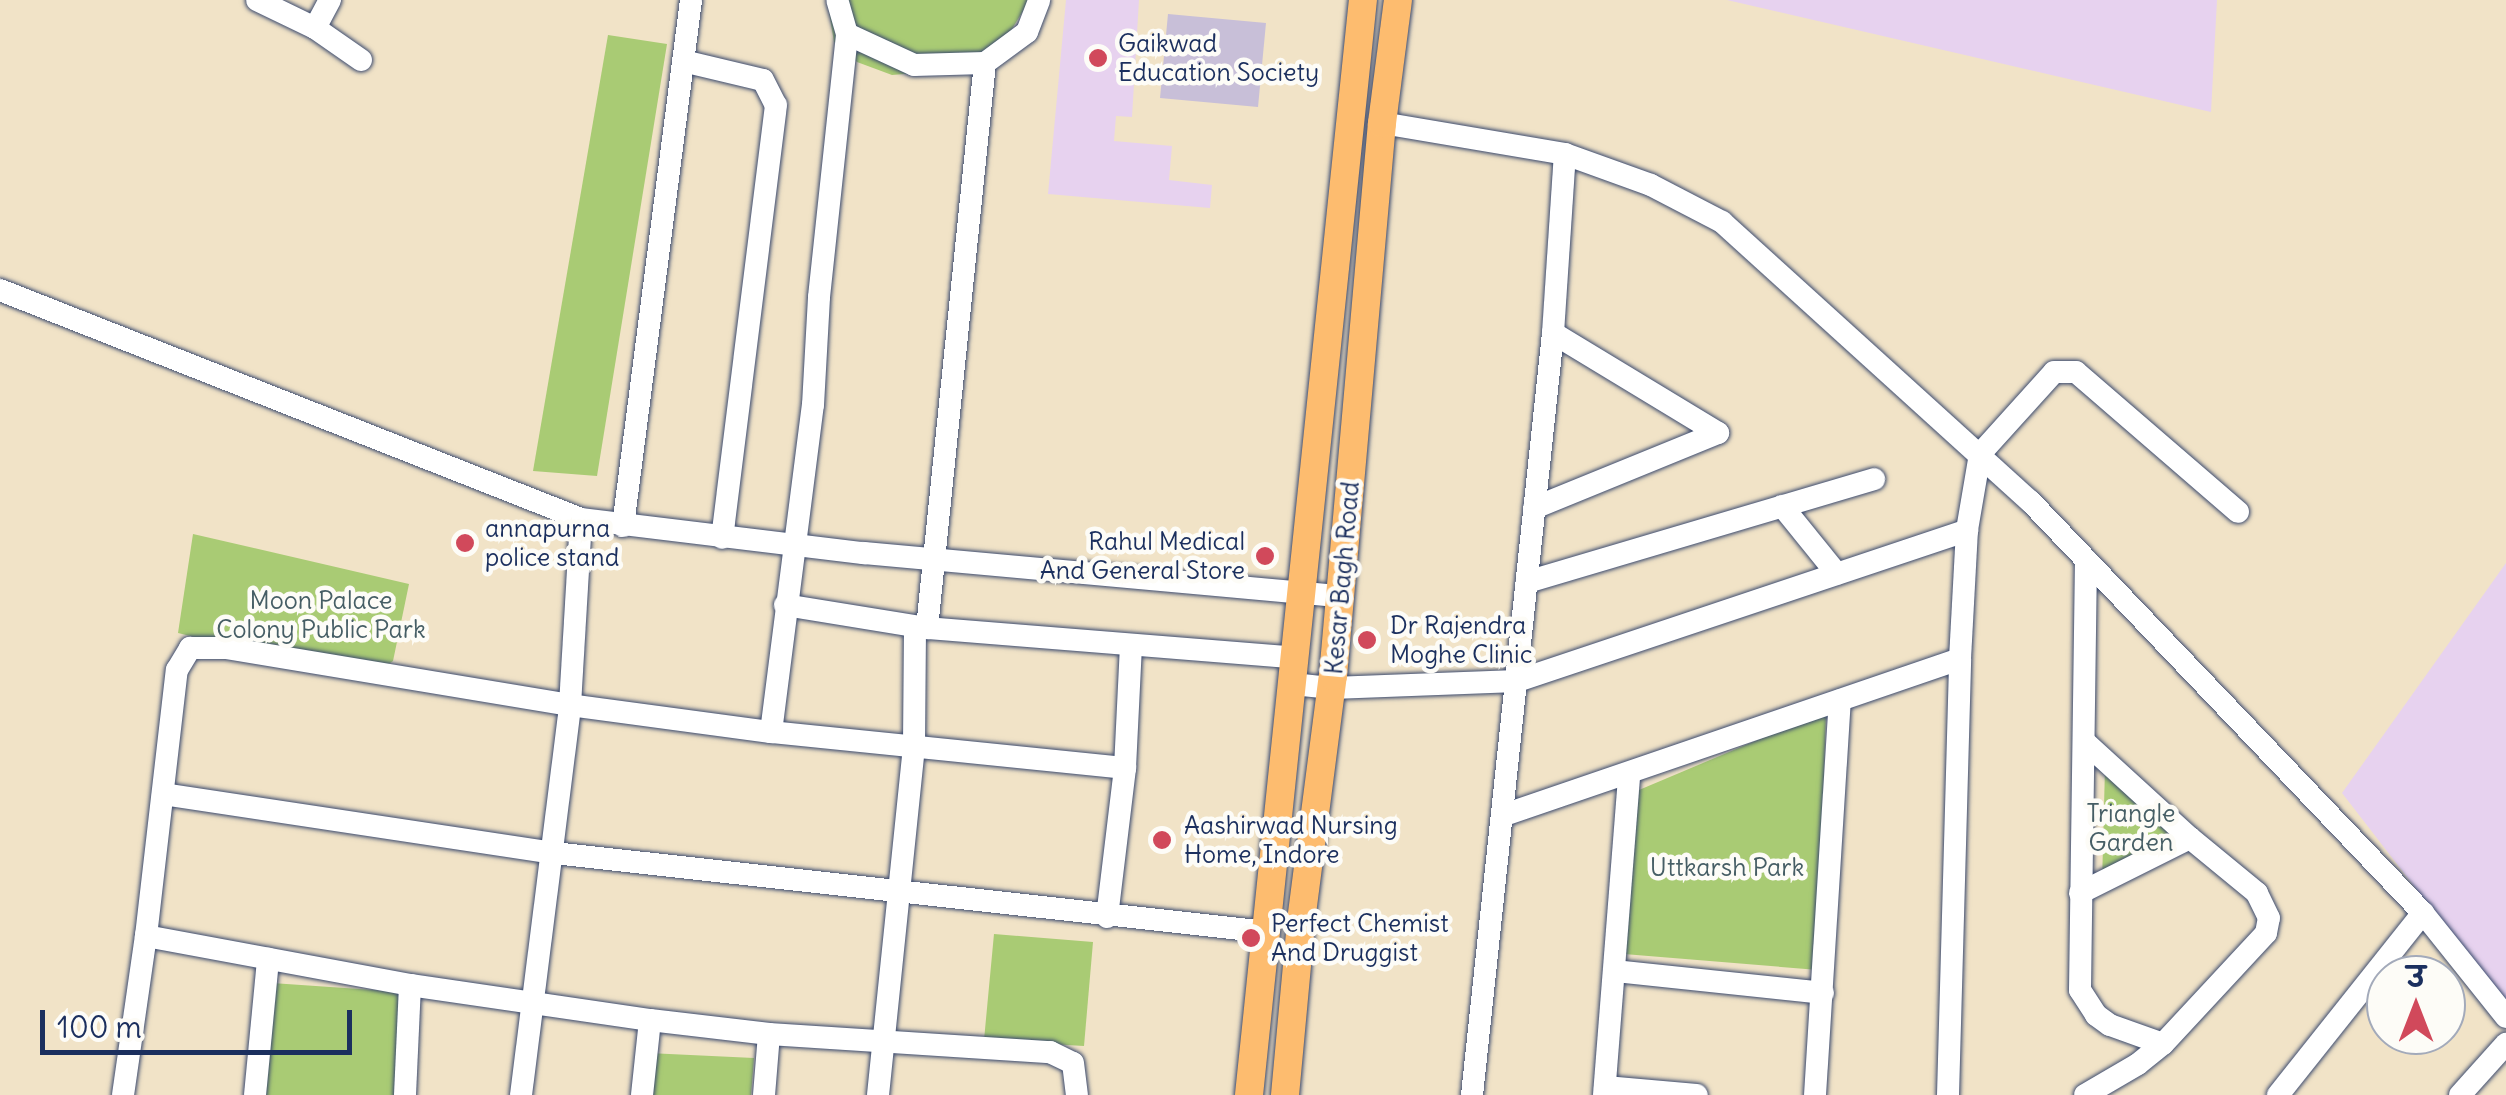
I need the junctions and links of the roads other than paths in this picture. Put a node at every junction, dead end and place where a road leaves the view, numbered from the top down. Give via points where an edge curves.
1 (256, 0) edge
2 (330, 0) edge
3 (691, 0) edge
4 (837, 0) edge
5 (1038, 0) edge
6 (1363, 0) edge
7 (1398, 0) edge
8 (315, 28) junction
9 (847, 34) junction
10 (362, 60) dead end
11 (683, 61) junction
12 (985, 63) junction
13 (1382, 123) junction
14 (1564, 154) junction
15 (0, 290) edge
16 (1553, 333) junction
17 (1980, 454) junction
18 (1874, 478) dead end
19 (1782, 506) junction
20 (1534, 508) junction
21 (2238, 512) dead end
22 (582, 519) junction
23 (623, 526) junction
24 (1967, 530) junction
25 (722, 538) junction
26 (793, 546) junction
27 (933, 560) junction
28 (2086, 560) junction
29 (1837, 574) junction
30 (1527, 582) junction
31 (1305, 592) junction
32 (1340, 596) junction
33 (785, 605) junction
34 (921, 627) junction
35 (1131, 647) junction
36 (1960, 660) junction
37 (1295, 671) junction
38 (1517, 681) junction
39 (1332, 688) junction
40 (1840, 700) junction
41 (570, 705) junction
42 (771, 732) junction
43 (2085, 742) junction
44 (914, 744) junction
45 (1125, 768) junction
46 (1629, 776) junction
47 (163, 794) junction
48 (1504, 815) junction
49 (2190, 838) junction
50 (554, 853) junction
51 (899, 889) junction
52 (2080, 893) junction
53 (2423, 913) junction
54 (1107, 917) junction
55 (1267, 932) junction
56 (146, 936) junction
57 (268, 959) junction
58 (1614, 971) junction
59 (410, 986) junction
60 (1822, 994) junction
61 (532, 1001) junction
62 (2506, 1018) edge
63 (650, 1020) junction
64 (769, 1034) junction
65 (882, 1039) junction
66 (2163, 1044) junction
67 (2506, 1044) edge
68 (1604, 1091) edge
69 (122, 1095) edge
70 (255, 1095) edge
71 (404, 1095) edge
72 (521, 1095) edge
73 (642, 1095) edge
74 (764, 1095) edge
75 (878, 1095) edge
76 (1077, 1095) edge
77 (1250, 1095) edge
78 (1285, 1095) edge
79 (1472, 1095) edge
80 (1697, 1095) edge
81 (1815, 1095) edge
82 (1948, 1095) edge
83 (2085, 1095) edge
84 (2278, 1095) edge
85 (2460, 1095) edge

1 - 8 street
2 - 8 street
3 - 11 street
4 - 9 street
5 - 12 street via 1026,32
6 - 31 main road, Kesar Bagh Road
7 - 13 main road, Kesar Bagh Road
8 - 10 street
9 - 12 street via 914,64
9 - 26 street via 813,405
11 - 23 street
11 - 25 street via 764,80 776,105
12 - 27 street
13 - 14 street
13 - 32 main road, Kesar Bagh Road
14 - 16 street
14 - 17 street via 1650,185 1722,222
15 - 22 street
16 - 20 street
16 - 20 street via 1718,433
17 - 21 street via 2054,372 2076,372
17 - 24 street
17 - 28 street
18 - 19 street
19 - 29 street
19 - 30 street
20 - 30 street
22 - 23 street
22 - 41 street
23 - 25 street
24 - 29 street
24 - 36 street
25 - 26 street
26 - 27 street
26 - 33 street
27 - 31 street
27 - 34 street
28 - 43 street
28 - 53 street
29 - 38 street
30 - 38 street
31 - 32 street
31 - 37 main road, Kesar Bagh Road
32 - 39 main road, Kesar Bagh Road
33 - 34 street
33 - 42 street
34 - 35 street
34 - 44 street
35 - 37 street
35 - 45 street
36 - 40 street
36 - 82 street
37 - 39 street
37 - 55 main road, Kesar Bagh Road
38 - 39 street
38 - 48 street
39 - 78 main road, Kesar Bagh Road
40 - 46 street
40 - 60 street
41 - 42 street
41 - 47 street via 226,648 190,648 176,670
41 - 50 street
42 - 44 street
43 - 49 street
43 - 52 street
44 - 45 street
44 - 51 street
45 - 54 street
46 - 48 street
46 - 58 street
47 - 50 street
47 - 56 street
48 - 79 street
49 - 52 street
49 - 66 street via 2257,894 2270,918 2266,932
50 - 51 street
50 - 61 street
51 - 54 street
51 - 65 street
52 - 66 street via 2080,990 2087,1005 2110,1025
53 - 62 street
53 - 84 street
54 - 55 street
55 - 77 main road, Kesar Bagh Road
56 - 57 street
56 - 69 street
57 - 59 street
57 - 70 street
58 - 60 street
58 - 68 street
59 - 61 street
59 - 71 street
60 - 81 street
61 - 63 street
61 - 72 street
63 - 64 street
63 - 73 street
64 - 65 street
64 - 74 street
65 - 75 street
65 - 76 street via 1065,1056 1077,1075
66 - 83 street
67 - 85 street
68 - 80 street

